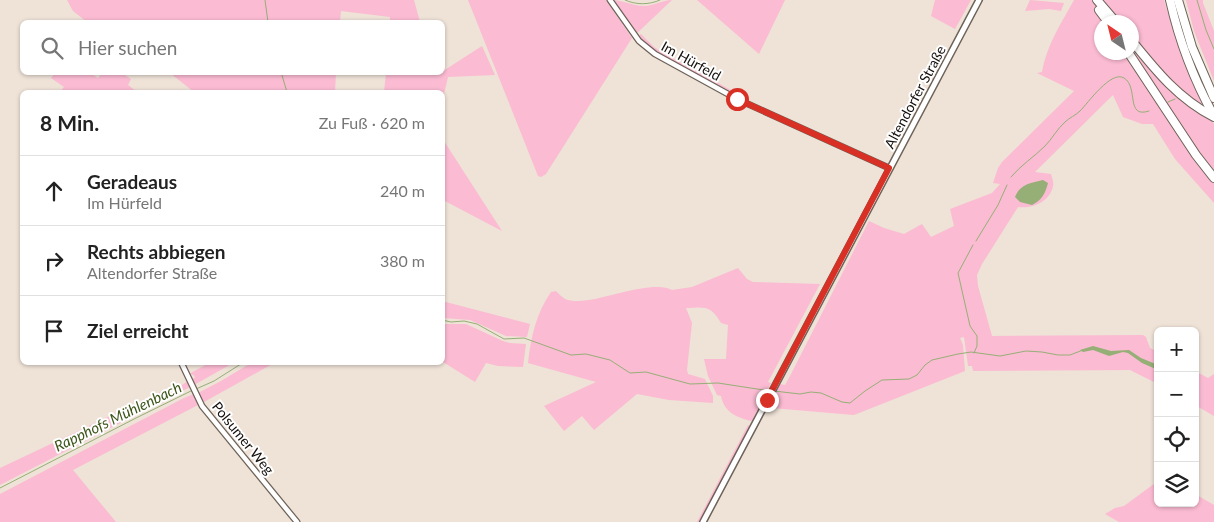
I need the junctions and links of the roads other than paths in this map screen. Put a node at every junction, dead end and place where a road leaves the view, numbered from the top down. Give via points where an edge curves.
1 (610, 0) edge
2 (979, 0) edge
3 (1092, 0) edge
4 (1097, 0) edge
5 (1170, 0) edge
6 (1178, 0) edge
7 (1103, 15) edge
8 (1110, 15) edge
9 (1139, 50) edge
10 (1133, 60) edge
11 (1214, 98) edge
12 (1213, 115) edge
13 (889, 168) junction
14 (1214, 178) edge
15 (182, 365) edge
16 (297, 522) edge
17 (702, 522) edge

1 - 13 street, Im Hürfeld via 638,41 661,58 737,99
2 - 13 street, Altendorfer Straße
3 - 7 highway
4 - 8 highway
5 - 12 highway via 1187,57
6 - 11 highway via 1192,47
9 - 12 highway via 1184,99
10 - 14 highway
13 - 17 street, Altendorfer Straße
15 - 16 street, Polsumer Weg via 198,400

